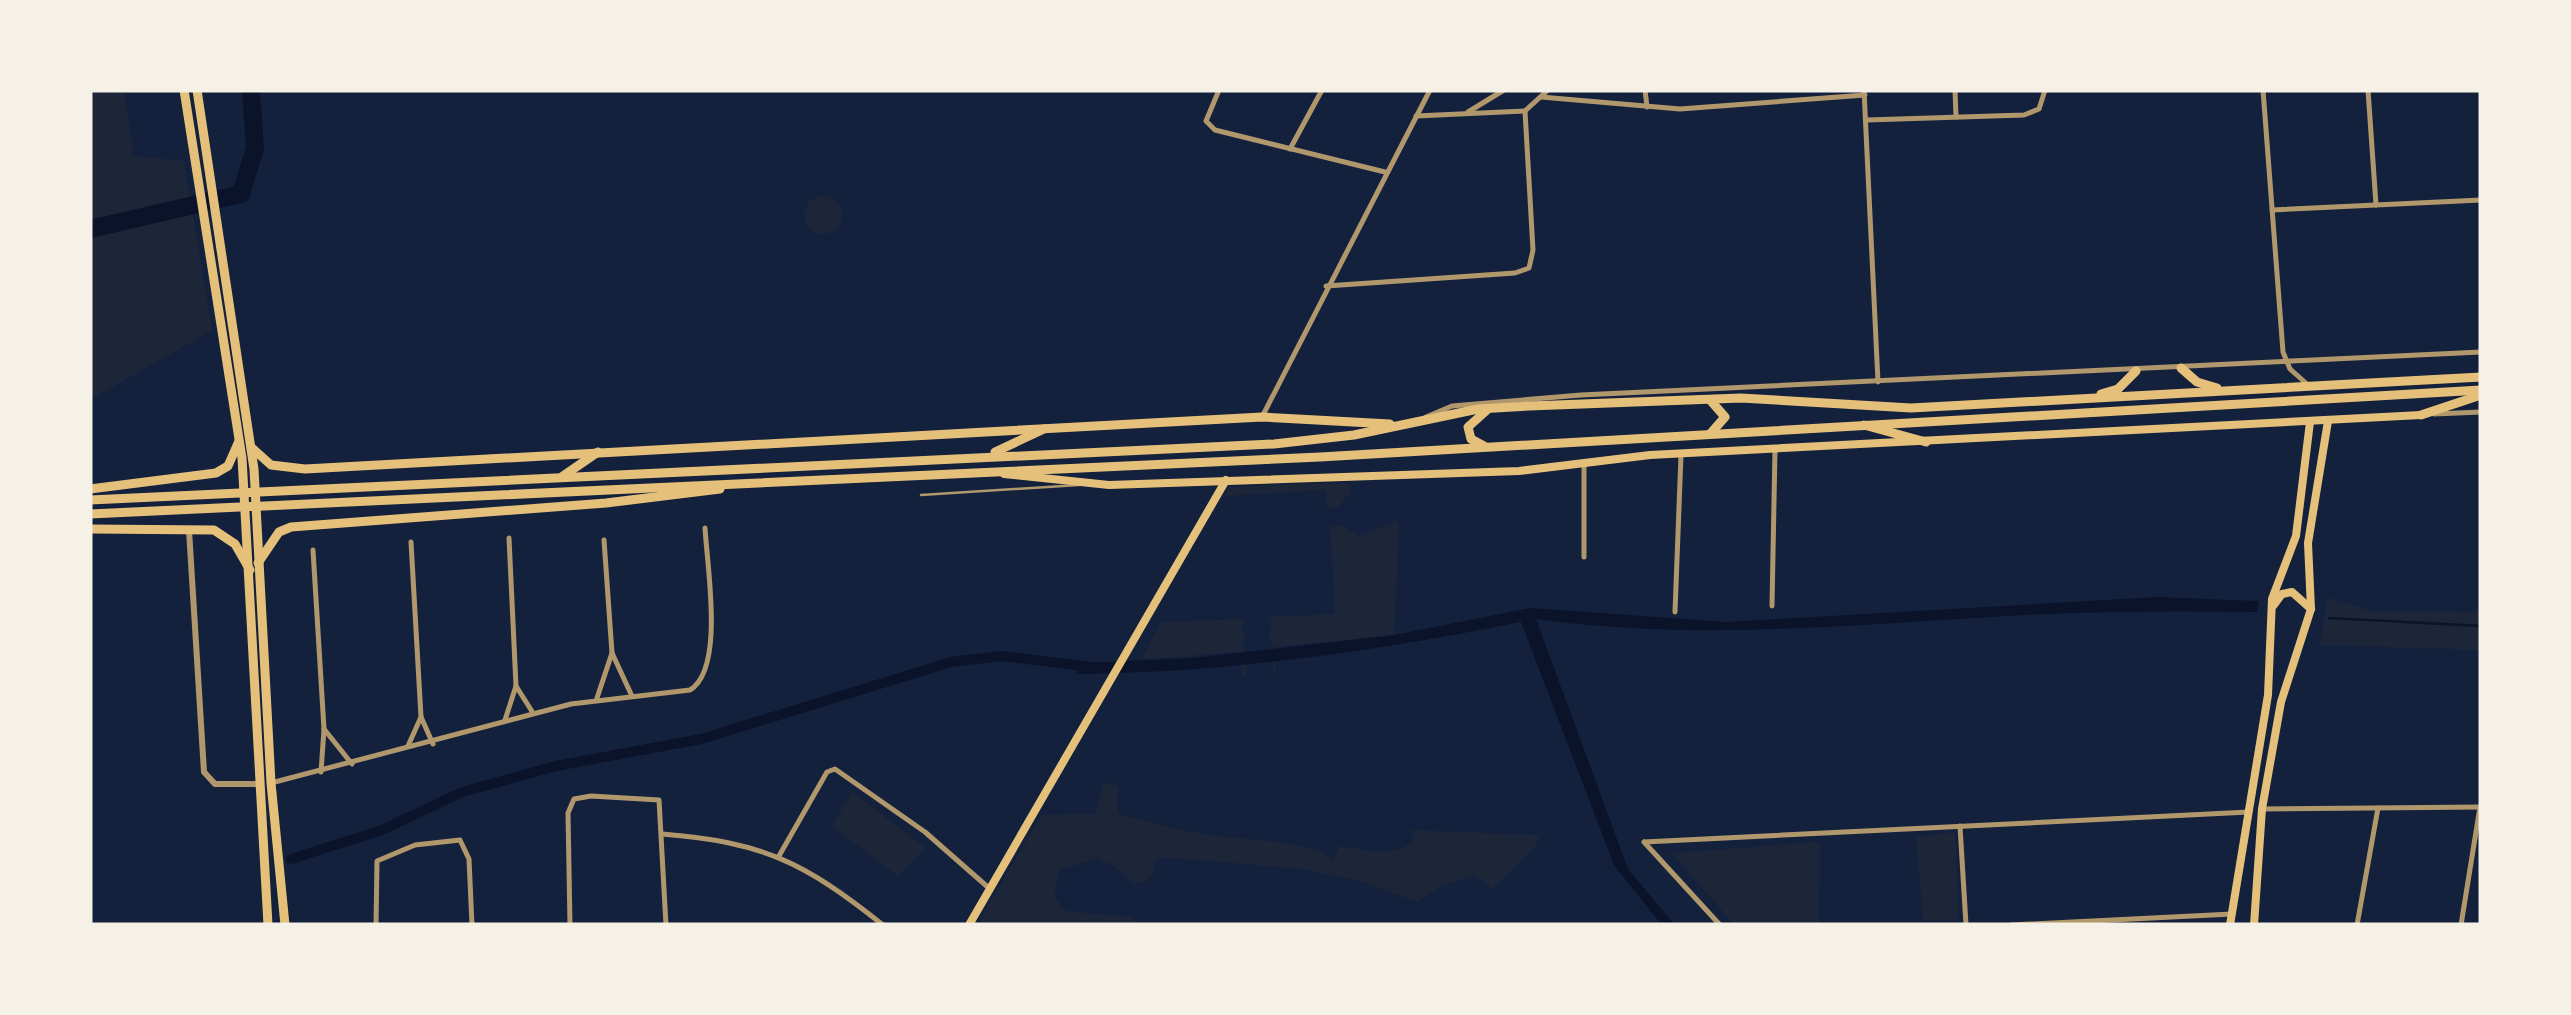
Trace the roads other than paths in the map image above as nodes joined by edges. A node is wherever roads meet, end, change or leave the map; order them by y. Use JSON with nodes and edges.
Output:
{"nodes":[{"id":1,"x":184,"y":90,"type":"edge"},
{"id":2,"x":197,"y":90,"type":"edge"},
{"id":3,"x":1220,"y":90,"type":"edge"},
{"id":4,"x":1322,"y":90,"type":"edge"},
{"id":5,"x":1430,"y":90,"type":"edge"},
{"id":6,"x":1504,"y":90,"type":"edge"},
{"id":7,"x":1548,"y":90,"type":"edge"},
{"id":8,"x":1645,"y":90,"type":"edge"},
{"id":9,"x":1791,"y":90,"type":"edge"},
{"id":10,"x":1955,"y":90,"type":"edge"},
{"id":11,"x":2045,"y":90,"type":"edge"},
{"id":12,"x":2263,"y":90,"type":"edge"},
{"id":13,"x":2368,"y":90,"type":"edge"},
{"id":14,"x":1864,"y":92,"type":"edge"},
{"id":15,"x":1541,"y":97,"type":"junction"},
{"id":16,"x":1798,"y":100,"type":"junction"},
{"id":17,"x":1647,"y":108,"type":"junction"},
{"id":18,"x":1525,"y":110,"type":"junction"},
{"id":19,"x":1466,"y":114,"type":"junction"},
{"id":20,"x":1416,"y":116,"type":"junction"},
{"id":21,"x":1956,"y":118,"type":"junction"},
{"id":22,"x":1867,"y":120,"type":"junction"},
{"id":23,"x":1290,"y":148,"type":"junction"},
{"id":24,"x":1385,"y":172,"type":"junction"},
{"id":25,"x":2481,"y":200,"type":"edge"},
{"id":26,"x":2376,"y":205,"type":"junction"},
{"id":27,"x":2272,"y":210,"type":"junction"},
{"id":28,"x":1326,"y":286,"type":"junction"},
{"id":29,"x":2481,"y":352,"type":"edge"},
{"id":30,"x":2286,"y":363,"type":"junction"},
{"id":31,"x":2181,"y":368,"type":"junction"},
{"id":32,"x":2136,"y":371,"type":"junction"},
{"id":33,"x":2481,"y":376,"type":"edge"},
{"id":34,"x":1878,"y":382,"type":"junction"},
{"id":35,"x":2309,"y":386,"type":"junction"},
{"id":36,"x":2225,"y":390,"type":"junction"},
{"id":37,"x":2481,"y":393,"type":"edge"},
{"id":38,"x":2084,"y":399,"type":"junction"},
{"id":39,"x":1709,"y":400,"type":"junction"},
{"id":40,"x":1489,"y":408,"type":"junction"},
{"id":41,"x":2481,"y":412,"type":"edge"},
{"id":42,"x":2421,"y":415,"type":"junction"},
{"id":43,"x":1262,"y":418,"type":"junction"},
{"id":44,"x":1419,"y":420,"type":"junction"},
{"id":45,"x":2328,"y":421,"type":"junction"},
{"id":46,"x":2310,"y":422,"type":"junction"},
{"id":47,"x":1857,"y":423,"type":"junction"},
{"id":48,"x":1392,"y":424,"type":"junction"},
{"id":49,"x":1044,"y":429,"type":"junction"},
{"id":50,"x":1708,"y":435,"type":"junction"},
{"id":51,"x":239,"y":442,"type":"junction"},
{"id":52,"x":1926,"y":442,"type":"junction"},
{"id":53,"x":252,"y":448,"type":"junction"},
{"id":54,"x":1490,"y":448,"type":"junction"},
{"id":55,"x":1774,"y":448,"type":"junction"},
{"id":56,"x":598,"y":452,"type":"junction"},
{"id":57,"x":1682,"y":453,"type":"junction"},
{"id":58,"x":988,"y":456,"type":"junction"},
{"id":59,"x":1584,"y":462,"type":"junction"},
{"id":60,"x":981,"y":471,"type":"junction"},
{"id":61,"x":564,"y":476,"type":"junction"},
{"id":62,"x":1226,"y":480,"type":"junction"},
{"id":63,"x":767,"y":484,"type":"junction"},
{"id":64,"x":1078,"y":485,"type":"junction"},
{"id":65,"x":90,"y":489,"type":"edge"},
{"id":66,"x":250,"y":495,"type":"junction"},
{"id":67,"x":921,"y":495,"type":"dead end"},
{"id":68,"x":90,"y":500,"type":"edge"},
{"id":69,"x":90,"y":514,"type":"edge"},
{"id":70,"x":90,"y":528,"type":"edge"},
{"id":71,"x":705,"y":528,"type":"dead end"},
{"id":72,"x":189,"y":529,"type":"junction"},
{"id":73,"x":508,"y":538,"type":"dead end"},
{"id":74,"x":604,"y":540,"type":"dead end"},
{"id":75,"x":411,"y":542,"type":"dead end"},
{"id":76,"x":313,"y":550,"type":"dead end"},
{"id":77,"x":1584,"y":557,"type":"dead end"},
{"id":78,"x":254,"y":566,"type":"junction"},
{"id":79,"x":1772,"y":606,"type":"dead end"},
{"id":80,"x":2271,"y":609,"type":"junction"},
{"id":81,"x":2311,"y":609,"type":"junction"},
{"id":82,"x":1674,"y":612,"type":"dead end"},
{"id":83,"x":612,"y":653,"type":"junction"},
{"id":84,"x":516,"y":686,"type":"junction"},
{"id":85,"x":631,"y":694,"type":"junction"},
{"id":86,"x":597,"y":698,"type":"junction"},
{"id":87,"x":532,"y":713,"type":"junction"},
{"id":88,"x":421,"y":717,"type":"junction"},
{"id":89,"x":505,"y":720,"type":"junction"},
{"id":90,"x":324,"y":729,"type":"junction"},
{"id":91,"x":433,"y":744,"type":"junction"},
{"id":92,"x":408,"y":748,"type":"junction"},
{"id":93,"x":352,"y":764,"type":"junction"},
{"id":94,"x":322,"y":772,"type":"junction"},
{"id":95,"x":272,"y":783,"type":"junction"},
{"id":96,"x":260,"y":784,"type":"junction"},
{"id":97,"x":2413,"y":798,"type":"dead end"},
{"id":98,"x":2459,"y":798,"type":"dead end"},
{"id":99,"x":2367,"y":799,"type":"dead end"},
{"id":100,"x":2323,"y":800,"type":"dead end"},
{"id":101,"x":2459,"y":807,"type":"junction"},
{"id":102,"x":2481,"y":807,"type":"edge"},
{"id":103,"x":2262,"y":808,"type":"junction"},
{"id":104,"x":2323,"y":808,"type":"junction"},
{"id":105,"x":2367,"y":808,"type":"junction"},
{"id":106,"x":2378,"y":808,"type":"junction"},
{"id":107,"x":2413,"y":808,"type":"junction"},
{"id":108,"x":2249,"y":812,"type":"junction"},
{"id":109,"x":1960,"y":826,"type":"junction"},
{"id":110,"x":662,"y":834,"type":"junction"},
{"id":111,"x":779,"y":856,"type":"junction"},
{"id":112,"x":991,"y":889,"type":"junction"},
{"id":113,"x":2232,"y":914,"type":"junction"},
{"id":114,"x":268,"y":925,"type":"edge"},
{"id":115,"x":285,"y":925,"type":"edge"},
{"id":116,"x":376,"y":925,"type":"edge"},
{"id":117,"x":472,"y":925,"type":"edge"},
{"id":118,"x":570,"y":925,"type":"edge"},
{"id":119,"x":666,"y":925,"type":"edge"},
{"id":120,"x":883,"y":925,"type":"edge"},
{"id":121,"x":969,"y":925,"type":"edge"},
{"id":122,"x":1720,"y":925,"type":"edge"},
{"id":123,"x":1966,"y":925,"type":"edge"},
{"id":124,"x":2010,"y":925,"type":"edge"},
{"id":125,"x":2230,"y":925,"type":"edge"},
{"id":126,"x":2254,"y":925,"type":"edge"},
{"id":127,"x":2357,"y":925,"type":"edge"},
{"id":128,"x":2461,"y":925,"type":"edge"}],
"edges":[{"from":1,"to":51,"type":"main road"},
{"from":2,"to":53,"type":"main road"},
{"from":3,"to":23,"type":"street"},
{"from":4,"to":23,"type":"street"},
{"from":5,"to":20,"type":"street"},
{"from":6,"to":19,"type":"street"},
{"from":7,"to":15,"type":"street"},
{"from":8,"to":17,"type":"street"},
{"from":9,"to":16,"type":"street"},
{"from":10,"to":21,"type":"street"},
{"from":11,"to":21,"type":"street"},
{"from":12,"to":27,"type":"street"},
{"from":13,"to":26,"type":"street"},
{"from":14,"to":16,"type":"street"},
{"from":14,"to":22,"type":"street"},
{"from":15,"to":17,"type":"street"},
{"from":15,"to":18,"type":"street"},
{"from":16,"to":17,"type":"street"},
{"from":18,"to":19,"type":"street"},
{"from":18,"to":28,"type":"street"},
{"from":19,"to":20,"type":"street"},
{"from":20,"to":24,"type":"street"},
{"from":21,"to":22,"type":"street"},
{"from":22,"to":34,"type":"street"},
{"from":23,"to":24,"type":"street"},
{"from":24,"to":28,"type":"street"},
{"from":25,"to":26,"type":"street"},
{"from":26,"to":27,"type":"street"},
{"from":27,"to":30,"type":"street"},
{"from":28,"to":43,"type":"street"},
{"from":29,"to":30,"type":"street"},
{"from":30,"to":31,"type":"street"},
{"from":30,"to":35,"type":"street"},
{"from":31,"to":32,"type":"street"},
{"from":31,"to":36,"type":"main road"},
{"from":32,"to":34,"type":"street"},
{"from":32,"to":38,"type":"main road"},
{"from":33,"to":35,"type":"main road"},
{"from":34,"to":44,"type":"street"},
{"from":35,"to":36,"type":"main road"},
{"from":36,"to":38,"type":"main road"},
{"from":37,"to":42,"type":"main road"},
{"from":37,"to":47,"type":"main road"},
{"from":38,"to":39,"type":"main road"},
{"from":39,"to":40,"type":"main road"},
{"from":39,"to":50,"type":"main road"},
{"from":40,"to":44,"type":"main road"},
{"from":40,"to":54,"type":"main road"},
{"from":41,"to":42,"type":"street"},
{"from":42,"to":45,"type":"main road"},
{"from":43,"to":48,"type":"main road"},
{"from":43,"to":49,"type":"main road"},
{"from":44,"to":48,"type":"main road"},
{"from":45,"to":46,"type":"main road"},
{"from":45,"to":81,"type":"main road"},
{"from":46,"to":52,"type":"main road"},
{"from":46,"to":80,"type":"main road"},
{"from":47,"to":50,"type":"main road"},
{"from":47,"to":52,"type":"main road"},
{"from":48,"to":58,"type":"main road"},
{"from":49,"to":56,"type":"main road"},
{"from":49,"to":58,"type":"main road"},
{"from":50,"to":54,"type":"main road"},
{"from":51,"to":65,"type":"main road"},
{"from":51,"to":66,"type":"main road"},
{"from":52,"to":55,"type":"main road"},
{"from":53,"to":56,"type":"main road"},
{"from":53,"to":66,"type":"main road"},
{"from":54,"to":60,"type":"main road"},
{"from":55,"to":57,"type":"main road"},
{"from":55,"to":79,"type":"street"},
{"from":56,"to":61,"type":"main road"},
{"from":57,"to":59,"type":"main road"},
{"from":57,"to":82,"type":"street"},
{"from":58,"to":61,"type":"main road"},
{"from":59,"to":62,"type":"main road"},
{"from":59,"to":77,"type":"street"},
{"from":60,"to":63,"type":"main road"},
{"from":60,"to":64,"type":"main road"},
{"from":61,"to":68,"type":"main road"},
{"from":62,"to":64,"type":"main road"},
{"from":62,"to":112,"type":"main road"},
{"from":63,"to":69,"type":"main road"},
{"from":63,"to":78,"type":"main road"},
{"from":64,"to":67,"type":"lane"},
{"from":66,"to":78,"type":"main road"},
{"from":70,"to":72,"type":"main road"},
{"from":71,"to":85,"type":"street"},
{"from":72,"to":78,"type":"main road"},
{"from":72,"to":96,"type":"street"},
{"from":73,"to":84,"type":"street"},
{"from":74,"to":83,"type":"street"},
{"from":75,"to":88,"type":"street"},
{"from":76,"to":90,"type":"street"},
{"from":78,"to":95,"type":"main road"},
{"from":78,"to":96,"type":"main road"},
{"from":80,"to":81,"type":"main road"},
{"from":80,"to":108,"type":"main road"},
{"from":81,"to":103,"type":"main road"},
{"from":83,"to":85,"type":"street"},
{"from":83,"to":86,"type":"street"},
{"from":84,"to":87,"type":"street"},
{"from":84,"to":89,"type":"street"},
{"from":85,"to":86,"type":"street"},
{"from":86,"to":87,"type":"street"},
{"from":87,"to":89,"type":"street"},
{"from":88,"to":91,"type":"street"},
{"from":88,"to":92,"type":"street"},
{"from":89,"to":91,"type":"street"},
{"from":90,"to":93,"type":"street"},
{"from":90,"to":94,"type":"street"},
{"from":91,"to":92,"type":"street"},
{"from":92,"to":93,"type":"street"},
{"from":93,"to":94,"type":"street"},
{"from":94,"to":95,"type":"street"},
{"from":95,"to":115,"type":"main road"},
{"from":96,"to":114,"type":"main road"},
{"from":97,"to":107,"type":"street"},
{"from":98,"to":101,"type":"street"},
{"from":99,"to":105,"type":"street"},
{"from":100,"to":104,"type":"street"},
{"from":101,"to":102,"type":"street"},
{"from":101,"to":107,"type":"street"},
{"from":102,"to":128,"type":"street"},
{"from":103,"to":104,"type":"street"},
{"from":103,"to":126,"type":"main road"},
{"from":104,"to":105,"type":"street"},
{"from":105,"to":106,"type":"street"},
{"from":106,"to":107,"type":"street"},
{"from":106,"to":127,"type":"street"},
{"from":108,"to":109,"type":"street"},
{"from":108,"to":113,"type":"main road"},
{"from":109,"to":122,"type":"street"},
{"from":109,"to":123,"type":"street"},
{"from":110,"to":111,"type":"street"},
{"from":110,"to":118,"type":"street"},
{"from":110,"to":119,"type":"street"},
{"from":111,"to":112,"type":"street"},
{"from":111,"to":120,"type":"street"},
{"from":112,"to":121,"type":"main road"},
{"from":113,"to":124,"type":"street"},
{"from":113,"to":125,"type":"main road"},
{"from":116,"to":117,"type":"street"}]}
